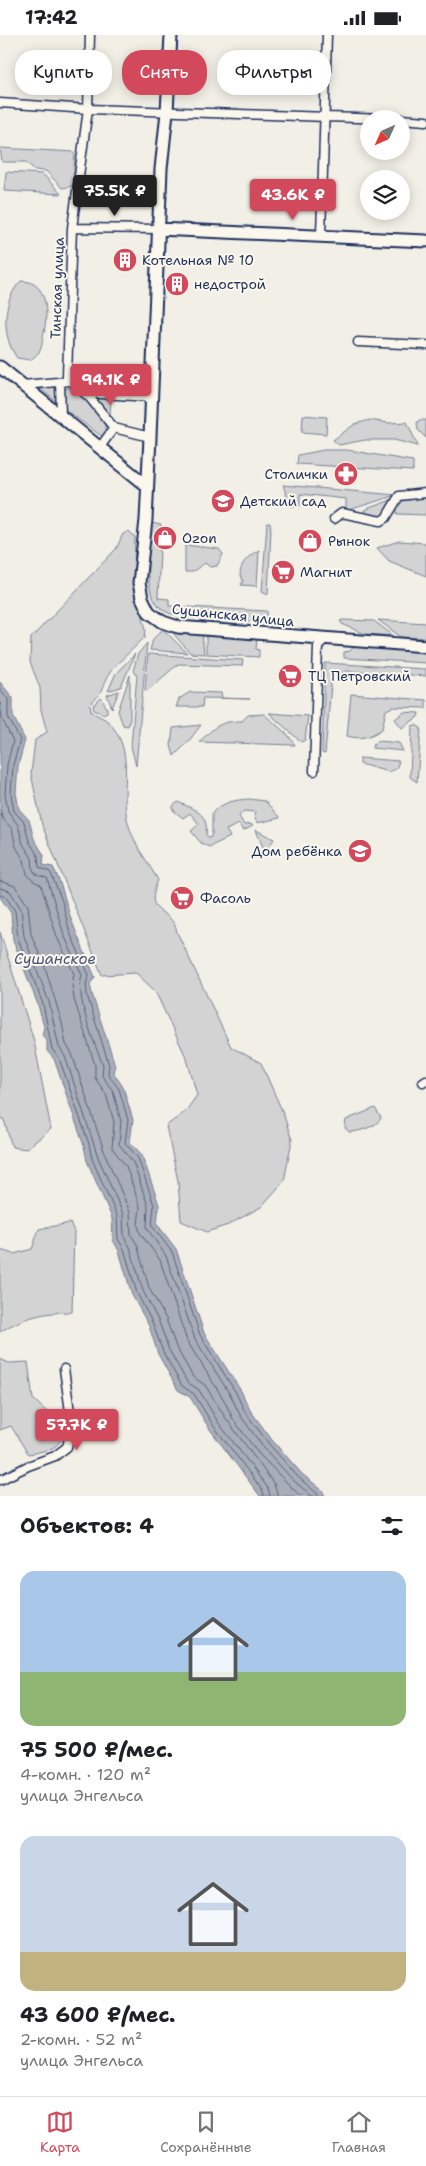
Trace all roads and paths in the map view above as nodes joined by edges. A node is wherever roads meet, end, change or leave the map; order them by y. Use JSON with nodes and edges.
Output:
{"nodes":[{"id":1,"x":90,"y":35,"type":"edge"},
{"id":2,"x":171,"y":35,"type":"edge"},
{"id":3,"x":327,"y":35,"type":"edge"},
{"id":4,"x":0,"y":103,"type":"edge"},
{"id":5,"x":88,"y":109,"type":"junction"},
{"id":6,"x":167,"y":112,"type":"junction"},
{"id":7,"x":325,"y":116,"type":"junction"},
{"id":8,"x":360,"y":118,"type":"edge"},
{"id":9,"x":410,"y":120,"type":"edge"},
{"id":10,"x":426,"y":121,"type":"edge"},
{"id":11,"x":72,"y":227,"type":"junction"},
{"id":12,"x":158,"y":229,"type":"junction"},
{"id":13,"x":321,"y":235,"type":"junction"},
{"id":14,"x":426,"y":241,"type":"edge"},
{"id":15,"x":358,"y":342,"type":"dead end"},
{"id":16,"x":426,"y":345,"type":"edge"},
{"id":17,"x":0,"y":367,"type":"edge"},
{"id":18,"x":70,"y":381,"type":"junction"},
{"id":19,"x":60,"y":382,"type":"junction"},
{"id":20,"x":22,"y":385,"type":"junction"},
{"id":21,"x":85,"y":393,"type":"junction"},
{"id":22,"x":151,"y":397,"type":"junction"},
{"id":23,"x":61,"y":417,"type":"junction"},
{"id":24,"x":114,"y":428,"type":"junction"},
{"id":25,"x":150,"y":437,"type":"junction"},
{"id":26,"x":100,"y":447,"type":"junction"},
{"id":27,"x":146,"y":485,"type":"junction"},
{"id":28,"x":426,"y":493,"type":"edge"},
{"id":29,"x":334,"y":519,"type":"dead end"},
{"id":30,"x":326,"y":638,"type":"junction"},
{"id":31,"x":426,"y":646,"type":"edge"},
{"id":32,"x":314,"y":771,"type":"dead end"},
{"id":33,"x":64,"y":1369,"type":"dead end"},
{"id":34,"x":0,"y":1480,"type":"edge"}],
"edges":[{"from":1,"to":5,"type":"street","name":"Тинская улица"},
{"from":2,"to":6,"type":"main road","name":"Сушанская улица"},
{"from":3,"to":7,"type":"street"},
{"from":4,"to":5,"type":"street"},
{"from":5,"to":6,"type":"street"},
{"from":5,"to":11,"type":"street","name":"Тинская улица"},
{"from":6,"to":7,"type":"street"},
{"from":6,"to":12,"type":"main road","name":"Сушанская улица"},
{"from":7,"to":8,"type":"street"},
{"from":7,"to":13,"type":"street"},
{"from":9,"to":10,"type":"street"},
{"from":11,"to":12,"type":"street"},
{"from":11,"to":18,"type":"street","name":"Тинская улица"},
{"from":12,"to":13,"type":"main road"},
{"from":12,"to":22,"type":"main road","name":"Сушанская улица"},
{"from":13,"to":14,"type":"main road"},
{"from":15,"to":16,"type":"street"},
{"from":17,"to":20,"type":"main road"},
{"from":18,"to":19,"type":"street"},
{"from":18,"to":21,"type":"street"},
{"from":19,"to":20,"type":"street"},
{"from":19,"to":23,"type":"street"},
{"from":20,"to":23,"type":"main road"},
{"from":21,"to":22,"type":"street"},
{"from":21,"to":24,"type":"street"},
{"from":22,"to":25,"type":"main road","name":"Сушанская улица"},
{"from":23,"to":26,"type":"main road"},
{"from":24,"to":25,"type":"street"},
{"from":24,"to":26,"type":"street"},
{"from":25,"to":27,"type":"main road","name":"Сушанская улица"},
{"from":26,"to":27,"type":"main road"},
{"from":27,"to":30,"type":"main road","name":"Сушанская улица"},
{"from":28,"to":29,"type":"street"},
{"from":30,"to":31,"type":"main road","name":"Сушанская улица"},
{"from":30,"to":32,"type":"street"},
{"from":33,"to":34,"type":"street"}]}
